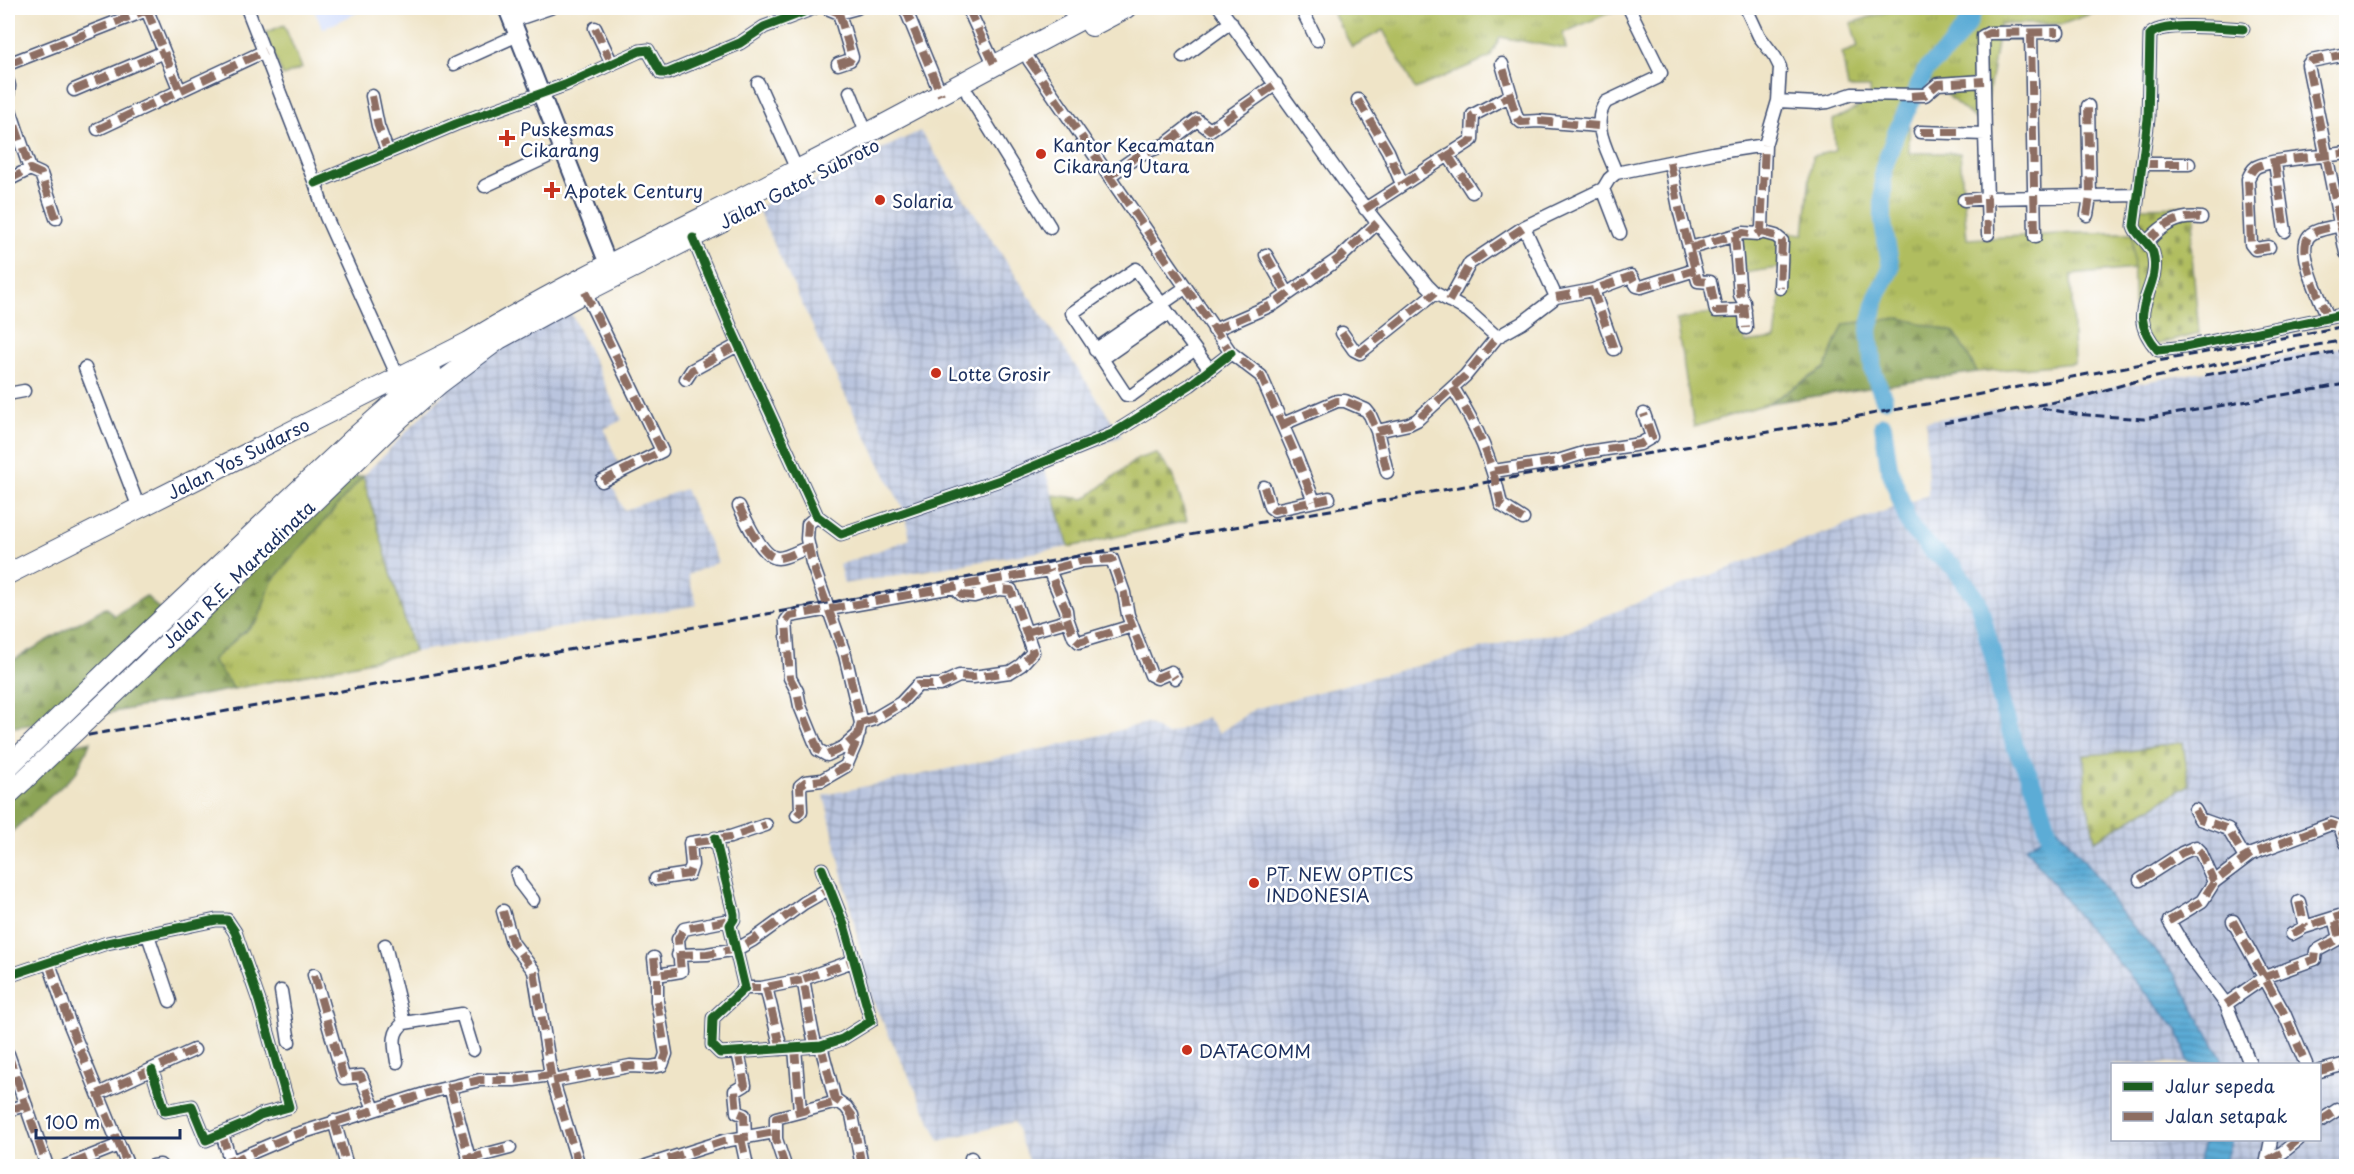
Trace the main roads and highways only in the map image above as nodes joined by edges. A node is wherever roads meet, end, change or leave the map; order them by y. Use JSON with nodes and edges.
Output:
{"nodes":[{"id":1,"x":1103,"y":8,"type":"edge"},
{"id":2,"x":1126,"y":8,"type":"edge"},
{"id":3,"x":1072,"y":14,"type":"edge"},
{"id":4,"x":512,"y":21,"type":"edge"},
{"id":5,"x":608,"y":264,"type":"junction"},
{"id":6,"x":471,"y":350,"type":"junction"},
{"id":7,"x":339,"y":407,"type":"junction"},
{"id":8,"x":354,"y":438,"type":"junction"},
{"id":9,"x":8,"y":574,"type":"edge"},
{"id":10,"x":8,"y":767,"type":"edge"},
{"id":11,"x":8,"y":795,"type":"edge"}],
"edges":[{"from":1,"to":3,"type":"highway","name":"Jalan Gatot Subroto"},
{"from":2,"to":6,"type":"highway","name":"Jalan Gatot Subroto"},
{"from":3,"to":5,"type":"highway","name":"Jalan Gatot Subroto"},
{"from":4,"to":5,"type":"main road"},
{"from":5,"to":6,"type":"highway","name":"Jalan Gatot Subroto"},
{"from":6,"to":7,"type":"highway","name":"Jalan Yos Sudarso"},
{"from":6,"to":8,"type":"highway","name":"Jalan R.E. Martadinata"},
{"from":6,"to":11,"type":"highway","name":"Jalan R.E. Martadinata","bridge":true},
{"from":7,"to":8,"type":"highway"},
{"from":7,"to":9,"type":"highway","name":"Jalan Yos Sudarso"},
{"from":8,"to":10,"type":"highway","name":"Jalan R.E. Martadinata","bridge":true}]}
